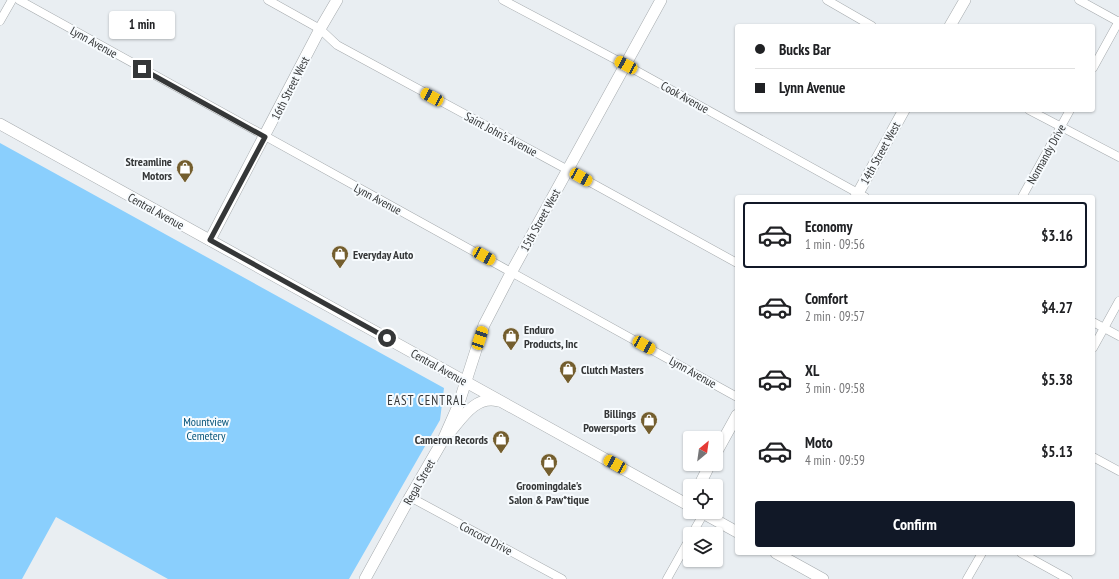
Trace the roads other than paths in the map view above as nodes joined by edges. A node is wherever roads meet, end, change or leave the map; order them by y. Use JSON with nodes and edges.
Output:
{"nodes":[{"id":1,"x":12,"y":0,"type":"edge"},
{"id":2,"x":19,"y":0,"type":"edge"},
{"id":3,"x":268,"y":0,"type":"edge"},
{"id":4,"x":337,"y":0,"type":"edge"},
{"id":5,"x":503,"y":0,"type":"edge"},
{"id":6,"x":661,"y":0,"type":"edge"},
{"id":7,"x":827,"y":0,"type":"edge"},
{"id":8,"x":965,"y":0,"type":"edge"},
{"id":9,"x":1080,"y":0,"type":"edge"},
{"id":10,"x":0,"y":22,"type":"edge"},
{"id":11,"x":1119,"y":22,"type":"edge"},
{"id":12,"x":869,"y":24,"type":"edge"},
{"id":13,"x":951,"y":24,"type":"edge"},
{"id":14,"x":320,"y":29,"type":"junction"},
{"id":15,"x":1095,"y":64,"type":"edge"},
{"id":16,"x":626,"y":65,"type":"junction"},
{"id":17,"x":903,"y":112,"type":"edge"},
{"id":18,"x":1033,"y":112,"type":"edge"},
{"id":19,"x":1069,"y":112,"type":"edge"},
{"id":20,"x":0,"y":124,"type":"edge"},
{"id":21,"x":1061,"y":126,"type":"junction"},
{"id":22,"x":265,"y":137,"type":"junction"},
{"id":23,"x":1119,"y":157,"type":"edge"},
{"id":24,"x":568,"y":170,"type":"junction"},
{"id":25,"x":858,"y":195,"type":"edge"},
{"id":26,"x":861,"y":195,"type":"edge"},
{"id":27,"x":1023,"y":195,"type":"edge"},
{"id":28,"x":210,"y":240,"type":"junction"},
{"id":29,"x":735,"y":262,"type":"edge"},
{"id":30,"x":512,"y":271,"type":"junction"},
{"id":31,"x":1119,"y":301,"type":"edge"},
{"id":32,"x":1095,"y":323,"type":"edge"},
{"id":33,"x":1104,"y":328,"type":"junction"},
{"id":34,"x":1119,"y":336,"type":"edge"},
{"id":35,"x":1095,"y":344,"type":"edge"},
{"id":36,"x":465,"y":382,"type":"junction"},
{"id":37,"x":735,"y":396,"type":"edge"},
{"id":38,"x":507,"y":404,"type":"junction"},
{"id":39,"x":735,"y":419,"type":"edge"},
{"id":40,"x":443,"y":440,"type":"junction"},
{"id":41,"x":723,"y":440,"type":"edge"},
{"id":42,"x":1095,"y":458,"type":"edge"},
{"id":43,"x":1119,"y":471,"type":"edge"},
{"id":44,"x":410,"y":496,"type":"junction"},
{"id":45,"x":683,"y":500,"type":"edge"},
{"id":46,"x":713,"y":519,"type":"edge"},
{"id":47,"x":735,"y":531,"type":"edge"},
{"id":48,"x":683,"y":550,"type":"edge"},
{"id":49,"x":780,"y":555,"type":"edge"},
{"id":50,"x":981,"y":555,"type":"edge"},
{"id":51,"x":1025,"y":555,"type":"edge"},
{"id":52,"x":365,"y":579,"type":"edge"},
{"id":53,"x":562,"y":579,"type":"edge"},
{"id":54,"x":667,"y":579,"type":"edge"},
{"id":55,"x":823,"y":579,"type":"edge"},
{"id":56,"x":967,"y":579,"type":"edge"},
{"id":57,"x":1068,"y":579,"type":"edge"}],
"edges":[{"from":1,"to":10,"type":"street"},
{"from":2,"to":22,"type":"street","name":"Lynn Avenue"},
{"from":3,"to":14,"type":"street","name":"Saint John's Avenue"},
{"from":4,"to":14,"type":"street","name":"16th Street West"},
{"from":5,"to":16,"type":"street","name":"Cook Avenue"},
{"from":6,"to":16,"type":"street","name":"15th Street West"},
{"from":7,"to":12,"type":"street"},
{"from":8,"to":13,"type":"street"},
{"from":9,"to":11,"type":"street"},
{"from":11,"to":15,"type":"street"},
{"from":14,"to":22,"type":"street","name":"16th Street West"},
{"from":14,"to":24,"type":"street","name":"Saint John's Avenue"},
{"from":16,"to":24,"type":"street","name":"15th Street West"},
{"from":16,"to":25,"type":"street","name":"Cook Avenue"},
{"from":17,"to":26,"type":"street","name":"14th Street West"},
{"from":18,"to":21,"type":"street"},
{"from":19,"to":21,"type":"street","name":"Normandy Drive"},
{"from":20,"to":28,"type":"street","name":"Central Avenue"},
{"from":21,"to":23,"type":"street"},
{"from":21,"to":27,"type":"street","name":"Normandy Drive"},
{"from":22,"to":28,"type":"street","name":"16th Street West"},
{"from":22,"to":30,"type":"street","name":"Lynn Avenue"},
{"from":24,"to":29,"type":"street","name":"Saint John's Avenue"},
{"from":24,"to":30,"type":"street","name":"15th Street West"},
{"from":28,"to":36,"type":"street","name":"Central Avenue"},
{"from":30,"to":36,"type":"street","name":"15th Street West"},
{"from":30,"to":37,"type":"street","name":"Lynn Avenue"},
{"from":31,"to":33,"type":"street"},
{"from":32,"to":33,"type":"street"},
{"from":33,"to":34,"type":"street"},
{"from":33,"to":35,"type":"street"},
{"from":36,"to":38,"type":"street","name":"Central Avenue"},
{"from":36,"to":40,"type":"street","name":"Regal Street"},
{"from":38,"to":40,"type":"street"},
{"from":38,"to":45,"type":"street","name":"Central Avenue"},
{"from":39,"to":41,"type":"street"},
{"from":40,"to":44,"type":"street","name":"Regal Street"},
{"from":42,"to":43,"type":"street"},
{"from":44,"to":52,"type":"street","name":"Regal Street"},
{"from":44,"to":53,"type":"street","name":"Concord Drive"},
{"from":46,"to":47,"type":"street"},
{"from":48,"to":54,"type":"street"},
{"from":49,"to":55,"type":"street"},
{"from":50,"to":56,"type":"street"},
{"from":51,"to":57,"type":"street"}]}
